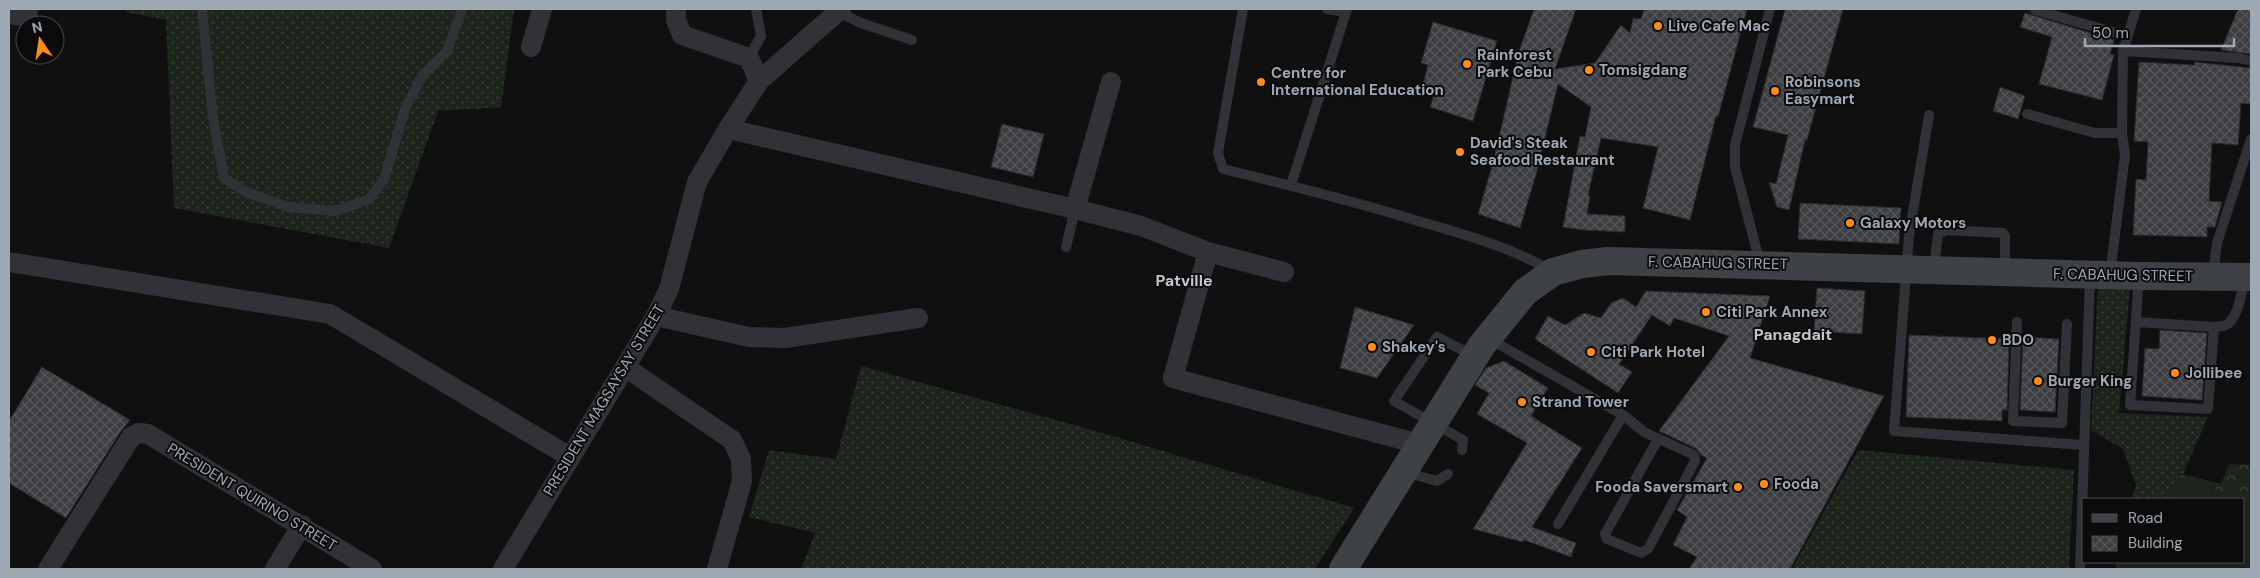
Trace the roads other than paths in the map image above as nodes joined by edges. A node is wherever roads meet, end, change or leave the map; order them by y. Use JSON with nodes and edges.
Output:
{"nodes":[{"id":1,"x":28,"y":9,"type":"edge"},
{"id":2,"x":202,"y":9,"type":"edge"},
{"id":3,"x":462,"y":9,"type":"edge"},
{"id":4,"x":542,"y":9,"type":"edge"},
{"id":5,"x":676,"y":9,"type":"edge"},
{"id":6,"x":756,"y":9,"type":"edge"},
{"id":7,"x":1243,"y":9,"type":"edge"},
{"id":8,"x":1327,"y":9,"type":"edge"},
{"id":9,"x":1770,"y":9,"type":"edge"},
{"id":10,"x":2136,"y":9,"type":"edge"},
{"id":11,"x":839,"y":10,"type":"edge"},
{"id":12,"x":2035,"y":10,"type":"dead end"},
{"id":13,"x":1347,"y":11,"type":"edge"},
{"id":14,"x":9,"y":14,"type":"edge"},
{"id":15,"x":2127,"y":36,"type":"junction"},
{"id":16,"x":912,"y":40,"type":"dead end"},
{"id":17,"x":531,"y":47,"type":"dead end"},
{"id":18,"x":2123,"y":51,"type":"junction"},
{"id":19,"x":749,"y":58,"type":"junction"},
{"id":20,"x":2251,"y":61,"type":"edge"},
{"id":21,"x":759,"y":81,"type":"junction"},
{"id":22,"x":1111,"y":82,"type":"dead end"},
{"id":23,"x":2028,"y":114,"type":"dead end"},
{"id":24,"x":1930,"y":115,"type":"dead end"},
{"id":25,"x":728,"y":129,"type":"junction"},
{"id":26,"x":2122,"y":133,"type":"junction"},
{"id":27,"x":2251,"y":139,"type":"edge"},
{"id":28,"x":1290,"y":185,"type":"junction"},
{"id":29,"x":1075,"y":209,"type":"junction"},
{"id":30,"x":1066,"y":246,"type":"dead end"},
{"id":31,"x":1208,"y":252,"type":"junction"},
{"id":32,"x":9,"y":262,"type":"edge"},
{"id":33,"x":1760,"y":264,"type":"junction"},
{"id":34,"x":1906,"y":268,"type":"junction"},
{"id":35,"x":1934,"y":268,"type":"junction"},
{"id":36,"x":2005,"y":271,"type":"junction"},
{"id":37,"x":1284,"y":272,"type":"dead end"},
{"id":38,"x":1553,"y":272,"type":"junction"},
{"id":39,"x":2100,"y":275,"type":"junction"},
{"id":40,"x":2139,"y":276,"type":"junction"},
{"id":41,"x":2213,"y":277,"type":"junction"},
{"id":42,"x":2247,"y":277,"type":"edge"},
{"id":43,"x":656,"y":316,"type":"junction"},
{"id":44,"x":918,"y":318,"type":"dead end"},
{"id":45,"x":2017,"y":322,"type":"dead end"},
{"id":46,"x":2136,"y":322,"type":"junction"},
{"id":47,"x":2067,"y":324,"type":"dead end"},
{"id":48,"x":2214,"y":326,"type":"junction"},
{"id":49,"x":1481,"y":347,"type":"junction"},
{"id":50,"x":624,"y":368,"type":"junction"},
{"id":51,"x":1623,"y":415,"type":"junction"},
{"id":52,"x":1426,"y":434,"type":"junction"},
{"id":53,"x":1658,"y":439,"type":"junction"},
{"id":54,"x":2083,"y":445,"type":"junction"},
{"id":55,"x":1462,"y":450,"type":"dead end"},
{"id":56,"x":570,"y":457,"type":"junction"},
{"id":57,"x":1402,"y":472,"type":"junction"},
{"id":58,"x":1448,"y":474,"type":"dead end"},
{"id":59,"x":1558,"y":524,"type":"dead end"},
{"id":60,"x":302,"y":525,"type":"junction"},
{"id":61,"x":48,"y":569,"type":"edge"},
{"id":62,"x":275,"y":569,"type":"edge"},
{"id":63,"x":372,"y":569,"type":"edge"},
{"id":64,"x":502,"y":569,"type":"edge"},
{"id":65,"x":717,"y":569,"type":"edge"},
{"id":66,"x":1343,"y":569,"type":"edge"},
{"id":67,"x":2080,"y":569,"type":"edge"}],
"edges":[{"from":1,"to":14,"type":"street"},
{"from":2,"to":3,"type":"lane"},
{"from":4,"to":17,"type":"street"},
{"from":5,"to":19,"type":"street"},
{"from":6,"to":19,"type":"lane"},
{"from":7,"to":28,"type":"lane"},
{"from":8,"to":13,"type":"lane"},
{"from":9,"to":33,"type":"lane"},
{"from":10,"to":15,"type":"lane"},
{"from":11,"to":16,"type":"lane"},
{"from":11,"to":21,"type":"street","name":"PRESIDENT MAGSAYSAY STREET"},
{"from":12,"to":15,"type":"lane"},
{"from":13,"to":28,"type":"lane"},
{"from":15,"to":18,"type":"lane"},
{"from":18,"to":20,"type":"lane"},
{"from":18,"to":26,"type":"lane"},
{"from":19,"to":21,"type":"street"},
{"from":21,"to":25,"type":"street","name":"PRESIDENT MAGSAYSAY STREET"},
{"from":22,"to":29,"type":"street"},
{"from":23,"to":26,"type":"lane"},
{"from":24,"to":34,"type":"lane"},
{"from":25,"to":29,"type":"street"},
{"from":25,"to":43,"type":"street","name":"PRESIDENT MAGSAYSAY STREET"},
{"from":26,"to":39,"type":"lane"},
{"from":27,"to":41,"type":"lane"},
{"from":28,"to":38,"type":"lane"},
{"from":29,"to":30,"type":"lane"},
{"from":29,"to":31,"type":"street"},
{"from":31,"to":37,"type":"street"},
{"from":31,"to":52,"type":"street"},
{"from":32,"to":56,"type":"street"},
{"from":33,"to":34,"type":"main road","name":"F. CABAHUG STREET"},
{"from":33,"to":38,"type":"main road","name":"F. CABAHUG STREET"},
{"from":34,"to":35,"type":"main road","name":"F. CABAHUG STREET"},
{"from":34,"to":54,"type":"lane"},
{"from":35,"to":36,"type":"main road","name":"F. CABAHUG STREET"},
{"from":35,"to":36,"type":"lane"},
{"from":36,"to":39,"type":"main road","name":"F. CABAHUG STREET"},
{"from":38,"to":49,"type":"main road","name":"F. CABAHUG STREET"},
{"from":39,"to":40,"type":"main road","name":"F. CABAHUG STREET"},
{"from":39,"to":54,"type":"lane"},
{"from":40,"to":41,"type":"main road","name":"F. CABAHUG STREET"},
{"from":40,"to":46,"type":"lane"},
{"from":41,"to":42,"type":"main road","name":"F. CABAHUG STREET"},
{"from":42,"to":48,"type":"lane"},
{"from":43,"to":44,"type":"street"},
{"from":43,"to":50,"type":"street","name":"PRESIDENT MAGSAYSAY STREET"},
{"from":45,"to":47,"type":"lane"},
{"from":46,"to":48,"type":"lane"},
{"from":46,"to":48,"type":"lane"},
{"from":49,"to":51,"type":"lane"},
{"from":49,"to":52,"type":"main road","name":"F. CABAHUG STREET"},
{"from":49,"to":52,"type":"lane"},
{"from":50,"to":56,"type":"street","name":"PRESIDENT MAGSAYSAY STREET"},
{"from":50,"to":65,"type":"street"},
{"from":51,"to":53,"type":"lane"},
{"from":51,"to":59,"type":"lane"},
{"from":52,"to":55,"type":"lane"},
{"from":52,"to":57,"type":"main road","name":"F. CABAHUG STREET"},
{"from":53,"to":53,"type":"lane"},
{"from":54,"to":67,"type":"lane"},
{"from":56,"to":64,"type":"street","name":"PRESIDENT MAGSAYSAY STREET"},
{"from":57,"to":58,"type":"lane"},
{"from":57,"to":66,"type":"main road","name":"F. CABAHUG STREET"},
{"from":60,"to":61,"type":"street","name":"PRESIDENT QUIRINO STREET"},
{"from":60,"to":62,"type":"street"},
{"from":60,"to":63,"type":"street","name":"PRESIDENT QUIRINO STREET"}]}
